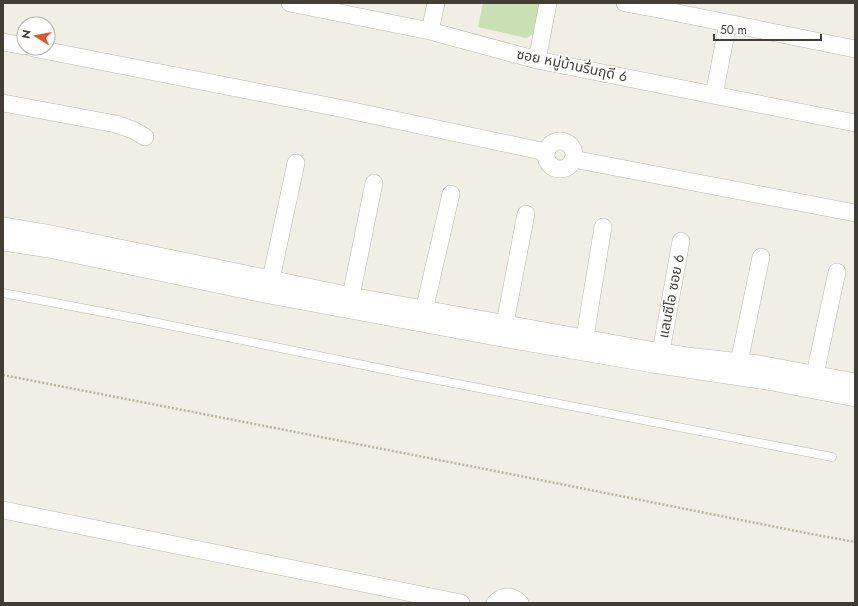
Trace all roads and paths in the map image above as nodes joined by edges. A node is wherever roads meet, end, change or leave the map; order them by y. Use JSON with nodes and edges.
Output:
{"nodes":[{"id":1,"x":290,"y":3,"type":"edge"},
{"id":2,"x":436,"y":3,"type":"edge"},
{"id":3,"x":548,"y":3,"type":"edge"},
{"id":4,"x":625,"y":3,"type":"edge"},
{"id":5,"x":351,"y":9,"type":"edge"},
{"id":6,"x":728,"y":23,"type":"junction"},
{"id":7,"x":430,"y":31,"type":"junction"},
{"id":8,"x":3,"y":42,"type":"edge"},
{"id":9,"x":16,"y":44,"type":"edge"},
{"id":10,"x":855,"y":49,"type":"edge"},
{"id":11,"x":56,"y":53,"type":"edge"},
{"id":12,"x":537,"y":60,"type":"junction"},
{"id":13,"x":714,"y":95,"type":"junction"},
{"id":14,"x":3,"y":103,"type":"edge"},
{"id":15,"x":855,"y":123,"type":"edge"},
{"id":16,"x":145,"y":137,"type":"dead end"},
{"id":17,"x":296,"y":163,"type":"dead end"},
{"id":18,"x":374,"y":183,"type":"dead end"},
{"id":19,"x":451,"y":194,"type":"dead end"},
{"id":20,"x":855,"y":213,"type":"edge"},
{"id":21,"x":526,"y":214,"type":"dead end"},
{"id":22,"x":3,"y":226,"type":"edge"},
{"id":23,"x":603,"y":227,"type":"dead end"},
{"id":24,"x":682,"y":241,"type":"dead end"},
{"id":25,"x":3,"y":242,"type":"edge"},
{"id":26,"x":761,"y":257,"type":"dead end"},
{"id":27,"x":169,"y":258,"type":"junction"},
{"id":28,"x":837,"y":272,"type":"dead end"},
{"id":29,"x":166,"y":274,"type":"junction"},
{"id":30,"x":271,"y":279,"type":"junction"},
{"id":31,"x":3,"y":293,"type":"edge"},
{"id":32,"x":351,"y":296,"type":"junction"},
{"id":33,"x":423,"y":316,"type":"junction"},
{"id":34,"x":505,"y":323,"type":"junction"},
{"id":35,"x":583,"y":345,"type":"junction"},
{"id":36,"x":661,"y":352,"type":"junction"},
{"id":37,"x":738,"y":369,"type":"junction"},
{"id":38,"x":815,"y":374,"type":"junction"},
{"id":39,"x":3,"y":375,"type":"edge"},
{"id":40,"x":855,"y":382,"type":"edge"},
{"id":41,"x":855,"y":398,"type":"edge"},
{"id":42,"x":832,"y":457,"type":"dead end"},
{"id":43,"x":3,"y":510,"type":"edge"},
{"id":44,"x":855,"y":542,"type":"edge"},
{"id":45,"x":461,"y":603,"type":"edge"},
{"id":46,"x":495,"y":603,"type":"edge"},
{"id":47,"x":520,"y":603,"type":"edge"}],
"edges":[{"from":1,"to":5,"type":"street","name":"ซอย หมู่บ้านรื่นฤดี 6"},
{"from":2,"to":7,"type":"street"},
{"from":3,"to":12,"type":"street"},
{"from":4,"to":6,"type":"street"},
{"from":5,"to":7,"type":"street","name":"ซอย หมู่บ้านรื่นฤดี 6"},
{"from":6,"to":10,"type":"street"},
{"from":6,"to":13,"type":"street"},
{"from":7,"to":12,"type":"street","name":"ซอย หมู่บ้านรื่นฤดี 6"},
{"from":8,"to":9,"type":"street"},
{"from":11,"to":20,"type":"street"},
{"from":12,"to":13,"type":"street","name":"ซอย หมู่บ้านรื่นฤดี 6"},
{"from":13,"to":15,"type":"street","name":"ซอย หมู่บ้านรื่นฤดี 6"},
{"from":14,"to":16,"type":"street"},
{"from":17,"to":30,"type":"street"},
{"from":18,"to":32,"type":"street"},
{"from":19,"to":33,"type":"street"},
{"from":21,"to":34,"type":"street"},
{"from":22,"to":27,"type":"street"},
{"from":23,"to":35,"type":"street"},
{"from":24,"to":36,"type":"street","name":"แลนซีโอ ซอย 6"},
{"from":25,"to":29,"type":"street"},
{"from":26,"to":37,"type":"street"},
{"from":27,"to":29,"type":"street"},
{"from":27,"to":30,"type":"street"},
{"from":28,"to":38,"type":"street"},
{"from":29,"to":33,"type":"street"},
{"from":30,"to":32,"type":"street"},
{"from":31,"to":42,"type":"lane"},
{"from":32,"to":33,"type":"street"},
{"from":33,"to":34,"type":"street"},
{"from":33,"to":35,"type":"street"},
{"from":34,"to":35,"type":"street"},
{"from":35,"to":36,"type":"street"},
{"from":35,"to":37,"type":"street"},
{"from":36,"to":37,"type":"street"},
{"from":37,"to":38,"type":"street"},
{"from":37,"to":41,"type":"street"},
{"from":38,"to":40,"type":"street"},
{"from":39,"to":44,"type":"path"},
{"from":43,"to":45,"type":"street"},
{"from":46,"to":47,"type":"street"}]}
